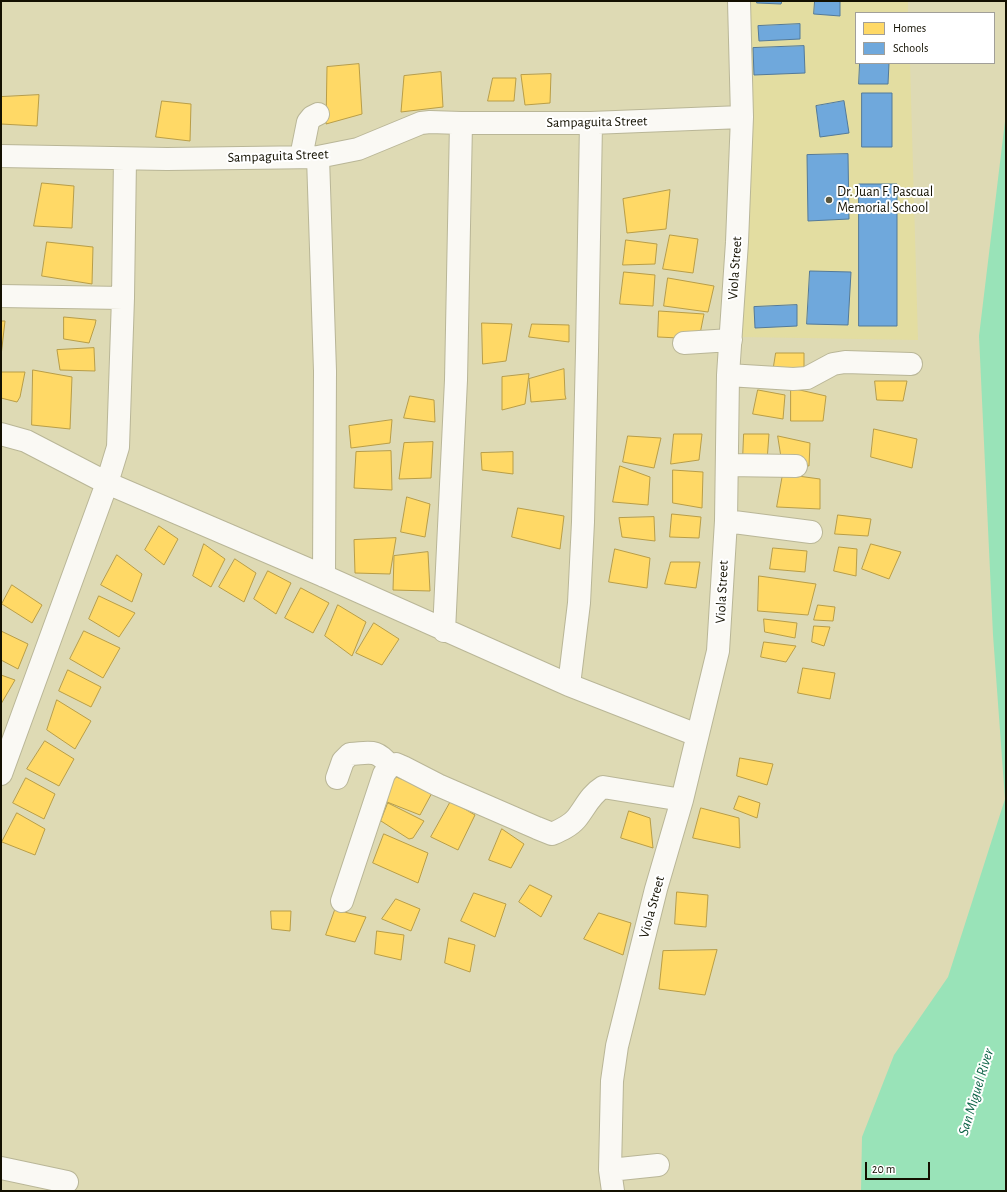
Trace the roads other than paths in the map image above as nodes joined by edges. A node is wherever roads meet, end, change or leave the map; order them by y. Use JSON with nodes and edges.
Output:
{"nodes":[{"id":1,"x":739,"y":1,"type":"edge"},
{"id":2,"x":318,"y":114,"type":"dead end"},
{"id":3,"x":742,"y":117,"type":"junction"},
{"id":4,"x":461,"y":123,"type":"junction"},
{"id":5,"x":591,"y":123,"type":"junction"},
{"id":6,"x":1,"y":156,"type":"edge"},
{"id":7,"x":310,"y":157,"type":"junction"},
{"id":8,"x":125,"y":159,"type":"junction"},
{"id":9,"x":1,"y":296,"type":"edge"},
{"id":10,"x":123,"y":298,"type":"junction"},
{"id":11,"x":731,"y":340,"type":"junction"},
{"id":12,"x":684,"y":342,"type":"dead end"},
{"id":13,"x":911,"y":364,"type":"dead end"},
{"id":14,"x":728,"y":374,"type":"junction"},
{"id":15,"x":1,"y":434,"type":"edge"},
{"id":16,"x":727,"y":465,"type":"junction"},
{"id":17,"x":796,"y":466,"type":"dead end"},
{"id":18,"x":107,"y":484,"type":"junction"},
{"id":19,"x":726,"y":521,"type":"junction"},
{"id":20,"x":811,"y":532,"type":"dead end"},
{"id":21,"x":324,"y":576,"type":"junction"},
{"id":22,"x":444,"y":630,"type":"junction"},
{"id":23,"x":568,"y":685,"type":"junction"},
{"id":24,"x":697,"y":735,"type":"junction"},
{"id":25,"x":390,"y":766,"type":"junction"},
{"id":26,"x":1,"y":774,"type":"edge"},
{"id":27,"x":337,"y":778,"type":"dead end"},
{"id":28,"x":682,"y":800,"type":"junction"},
{"id":29,"x":342,"y":901,"type":"dead end"},
{"id":30,"x":658,"y":1165,"type":"dead end"},
{"id":31,"x":1,"y":1168,"type":"edge"},
{"id":32,"x":610,"y":1170,"type":"junction"},
{"id":33,"x":67,"y":1182,"type":"dead end"},
{"id":34,"x":613,"y":1191,"type":"edge"}],
"edges":[{"from":1,"to":3,"type":"street","name":"Viola Street"},
{"from":2,"to":7,"type":"street"},
{"from":3,"to":5,"type":"street","name":"Sampaguita Street"},
{"from":3,"to":11,"type":"street","name":"Viola Street"},
{"from":4,"to":5,"type":"street","name":"Sampaguita Street"},
{"from":4,"to":7,"type":"street","name":"Sampaguita Street"},
{"from":4,"to":22,"type":"street"},
{"from":5,"to":23,"type":"street"},
{"from":6,"to":8,"type":"street","name":"Sampaguita Street"},
{"from":7,"to":8,"type":"street","name":"Sampaguita Street"},
{"from":7,"to":21,"type":"street"},
{"from":8,"to":10,"type":"street"},
{"from":9,"to":10,"type":"street"},
{"from":10,"to":18,"type":"street"},
{"from":11,"to":12,"type":"street"},
{"from":11,"to":14,"type":"street","name":"Viola Street"},
{"from":13,"to":14,"type":"street"},
{"from":14,"to":16,"type":"street","name":"Viola Street"},
{"from":15,"to":18,"type":"street"},
{"from":16,"to":17,"type":"street"},
{"from":16,"to":19,"type":"street","name":"Viola Street"},
{"from":18,"to":21,"type":"street"},
{"from":18,"to":26,"type":"street"},
{"from":19,"to":20,"type":"street"},
{"from":19,"to":24,"type":"street","name":"Viola Street"},
{"from":21,"to":22,"type":"street"},
{"from":22,"to":23,"type":"street"},
{"from":23,"to":24,"type":"street"},
{"from":24,"to":28,"type":"street","name":"Viola Street"},
{"from":25,"to":27,"type":"street"},
{"from":25,"to":28,"type":"street"},
{"from":25,"to":29,"type":"street"},
{"from":28,"to":32,"type":"street","name":"Viola Street"},
{"from":30,"to":32,"type":"street"},
{"from":31,"to":33,"type":"street"},
{"from":32,"to":34,"type":"street","name":"Viola Street"}]}
